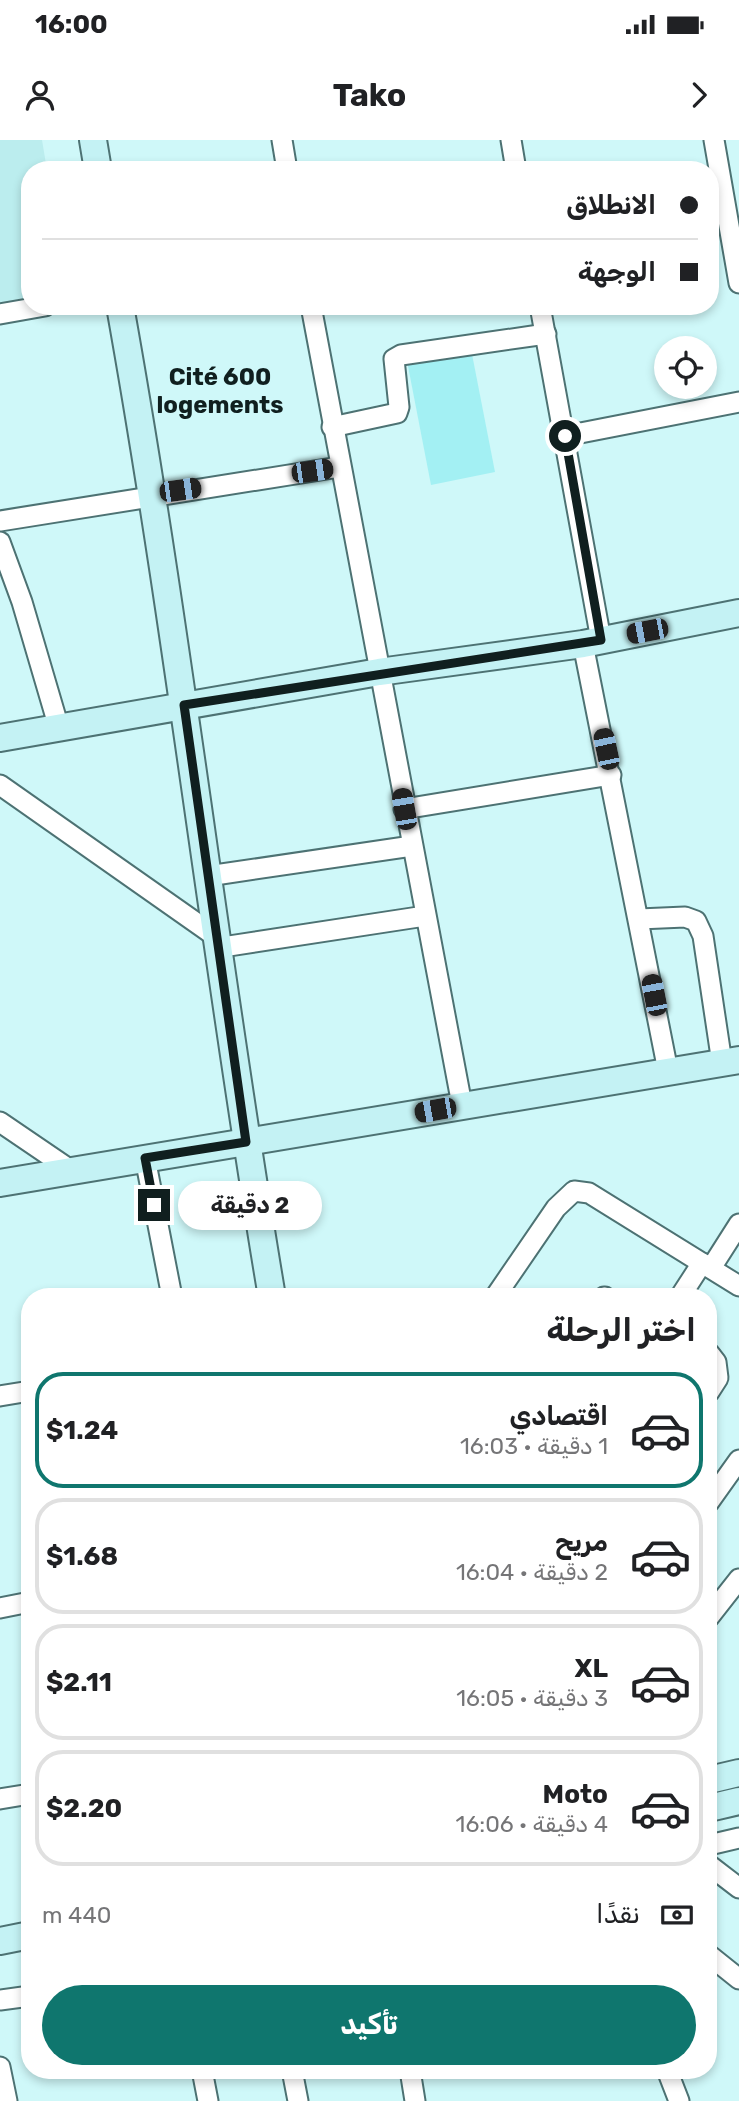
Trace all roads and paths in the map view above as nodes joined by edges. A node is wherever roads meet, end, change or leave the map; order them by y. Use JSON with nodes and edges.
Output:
{"nodes":[{"id":1,"x":93,"y":140,"type":"edge"},
{"id":2,"x":282,"y":140,"type":"edge"},
{"id":3,"x":511,"y":140,"type":"edge"},
{"id":4,"x":714,"y":140,"type":"edge"},
{"id":5,"x":96,"y":161,"type":"edge"},
{"id":6,"x":286,"y":161,"type":"edge"},
{"id":7,"x":514,"y":161,"type":"edge"},
{"id":8,"x":715,"y":161,"type":"edge"},
{"id":9,"x":719,"y":205,"type":"edge"},
{"id":10,"x":739,"y":283,"type":"edge"},
{"id":11,"x":21,"y":310,"type":"edge"},
{"id":12,"x":0,"y":314,"type":"edge"},
{"id":13,"x":122,"y":315,"type":"edge"},
{"id":14,"x":313,"y":315,"type":"edge"},
{"id":15,"x":542,"y":315,"type":"edge"},
{"id":16,"x":545,"y":334,"type":"junction"},
{"id":17,"x":739,"y":401,"type":"edge"},
{"id":18,"x":332,"y":427,"type":"junction"},
{"id":19,"x":565,"y":436,"type":"junction"},
{"id":20,"x":339,"y":467,"type":"junction"},
{"id":21,"x":154,"y":494,"type":"junction"},
{"id":22,"x":0,"y":521,"type":"edge"},
{"id":23,"x":0,"y":542,"type":"edge"},
{"id":24,"x":739,"y":613,"type":"edge"},
{"id":25,"x":592,"y":642,"type":"junction"},
{"id":26,"x":379,"y":672,"type":"junction"},
{"id":27,"x":184,"y":705,"type":"junction"},
{"id":28,"x":59,"y":728,"type":"junction"},
{"id":29,"x":2,"y":740,"type":"edge"},
{"id":30,"x":611,"y":775,"type":"junction"},
{"id":31,"x":0,"y":785,"type":"edge"},
{"id":32,"x":404,"y":809,"type":"junction"},
{"id":33,"x":412,"y":846,"type":"junction"},
{"id":34,"x":208,"y":876,"type":"junction"},
{"id":35,"x":425,"y":916,"type":"junction"},
{"id":36,"x":639,"y":919,"type":"junction"},
{"id":37,"x":216,"y":942,"type":"junction"},
{"id":38,"x":731,"y":1061,"type":"edge"},
{"id":39,"x":668,"y":1072,"type":"junction"},
{"id":40,"x":462,"y":1105,"type":"junction"},
{"id":41,"x":0,"y":1122,"type":"edge"},
{"id":42,"x":246,"y":1142,"type":"junction"},
{"id":43,"x":145,"y":1158,"type":"junction"},
{"id":44,"x":72,"y":1171,"type":"junction"},
{"id":45,"x":0,"y":1183,"type":"edge"},
{"id":46,"x":739,"y":1224,"type":"edge"},
{"id":47,"x":706,"y":1266,"type":"junction"},
{"id":48,"x":739,"y":1286,"type":"edge"},
{"id":49,"x":170,"y":1288,"type":"edge"},
{"id":50,"x":270,"y":1288,"type":"edge"},
{"id":51,"x":501,"y":1288,"type":"edge"},
{"id":52,"x":688,"y":1288,"type":"edge"},
{"id":53,"x":21,"y":1392,"type":"edge"},
{"id":54,"x":0,"y":1396,"type":"edge"},
{"id":55,"x":737,"y":1468,"type":"edge"},
{"id":56,"x":717,"y":1492,"type":"edge"},
{"id":57,"x":739,"y":1579,"type":"edge"},
{"id":58,"x":21,"y":1604,"type":"edge"},
{"id":59,"x":717,"y":1607,"type":"edge"},
{"id":60,"x":0,"y":1608,"type":"edge"},
{"id":61,"x":739,"y":1773,"type":"edge"},
{"id":62,"x":717,"y":1778,"type":"edge"},
{"id":63,"x":21,"y":1796,"type":"edge"},
{"id":64,"x":0,"y":1799,"type":"edge"},
{"id":65,"x":739,"y":1801,"type":"edge"},
{"id":66,"x":717,"y":1806,"type":"edge"},
{"id":67,"x":739,"y":1838,"type":"edge"},
{"id":68,"x":717,"y":1843,"type":"edge"},
{"id":69,"x":717,"y":1871,"type":"edge"},
{"id":70,"x":739,"y":1888,"type":"edge"},
{"id":71,"x":21,"y":1937,"type":"edge"},
{"id":72,"x":0,"y":1941,"type":"edge"},
{"id":73,"x":21,"y":1954,"type":"edge"},
{"id":74,"x":0,"y":1958,"type":"edge"},
{"id":75,"x":717,"y":1961,"type":"edge"},
{"id":76,"x":739,"y":1979,"type":"edge"},
{"id":77,"x":21,"y":1997,"type":"edge"},
{"id":78,"x":0,"y":2000,"type":"edge"},
{"id":79,"x":0,"y":2067,"type":"edge"},
{"id":80,"x":204,"y":2079,"type":"edge"},
{"id":81,"x":294,"y":2079,"type":"edge"},
{"id":82,"x":411,"y":2079,"type":"edge"},
{"id":83,"x":670,"y":2079,"type":"edge"},
{"id":84,"x":7,"y":2101,"type":"edge"},
{"id":85,"x":208,"y":2101,"type":"edge"},
{"id":86,"x":298,"y":2101,"type":"edge"},
{"id":87,"x":415,"y":2101,"type":"edge"},
{"id":88,"x":679,"y":2101,"type":"edge"}],
"edges":[{"from":1,"to":5,"type":"street"},
{"from":2,"to":6,"type":"street"},
{"from":3,"to":7,"type":"street"},
{"from":4,"to":8,"type":"street"},
{"from":9,"to":10,"type":"street"},
{"from":11,"to":12,"type":"street"},
{"from":13,"to":21,"type":"street"},
{"from":14,"to":18,"type":"street"},
{"from":15,"to":16,"type":"street"},
{"from":16,"to":18,"type":"street"},
{"from":16,"to":19,"type":"street"},
{"from":17,"to":19,"type":"street"},
{"from":18,"to":20,"type":"street"},
{"from":19,"to":25,"type":"street"},
{"from":20,"to":21,"type":"street"},
{"from":20,"to":26,"type":"street"},
{"from":21,"to":22,"type":"street"},
{"from":21,"to":27,"type":"street"},
{"from":23,"to":28,"type":"street"},
{"from":24,"to":25,"type":"street"},
{"from":25,"to":26,"type":"street"},
{"from":25,"to":30,"type":"street"},
{"from":26,"to":27,"type":"street"},
{"from":26,"to":32,"type":"street"},
{"from":27,"to":28,"type":"street"},
{"from":27,"to":34,"type":"street"},
{"from":28,"to":29,"type":"street"},
{"from":30,"to":32,"type":"street"},
{"from":30,"to":36,"type":"street"},
{"from":31,"to":37,"type":"street"},
{"from":32,"to":33,"type":"street"},
{"from":33,"to":34,"type":"street"},
{"from":33,"to":35,"type":"street"},
{"from":34,"to":37,"type":"street"},
{"from":35,"to":37,"type":"street"},
{"from":35,"to":40,"type":"street"},
{"from":36,"to":38,"type":"street"},
{"from":36,"to":39,"type":"street"},
{"from":37,"to":42,"type":"street"},
{"from":38,"to":39,"type":"street"},
{"from":39,"to":40,"type":"street"},
{"from":40,"to":42,"type":"street"},
{"from":41,"to":44,"type":"street"},
{"from":42,"to":43,"type":"street"},
{"from":42,"to":50,"type":"street"},
{"from":43,"to":44,"type":"street"},
{"from":43,"to":49,"type":"street"},
{"from":44,"to":45,"type":"street"},
{"from":46,"to":47,"type":"street"},
{"from":47,"to":48,"type":"street"},
{"from":47,"to":51,"type":"street"},
{"from":47,"to":52,"type":"street"},
{"from":53,"to":54,"type":"street"},
{"from":55,"to":56,"type":"street"},
{"from":57,"to":59,"type":"street"},
{"from":58,"to":60,"type":"street"},
{"from":61,"to":62,"type":"street"},
{"from":63,"to":64,"type":"street"},
{"from":65,"to":66,"type":"street"},
{"from":67,"to":68,"type":"street"},
{"from":69,"to":70,"type":"street"},
{"from":71,"to":72,"type":"street"},
{"from":73,"to":74,"type":"street"},
{"from":75,"to":76,"type":"street"},
{"from":77,"to":78,"type":"street"},
{"from":79,"to":84,"type":"street"},
{"from":80,"to":85,"type":"street"},
{"from":81,"to":86,"type":"street"},
{"from":82,"to":87,"type":"street"},
{"from":83,"to":88,"type":"street"}]}
